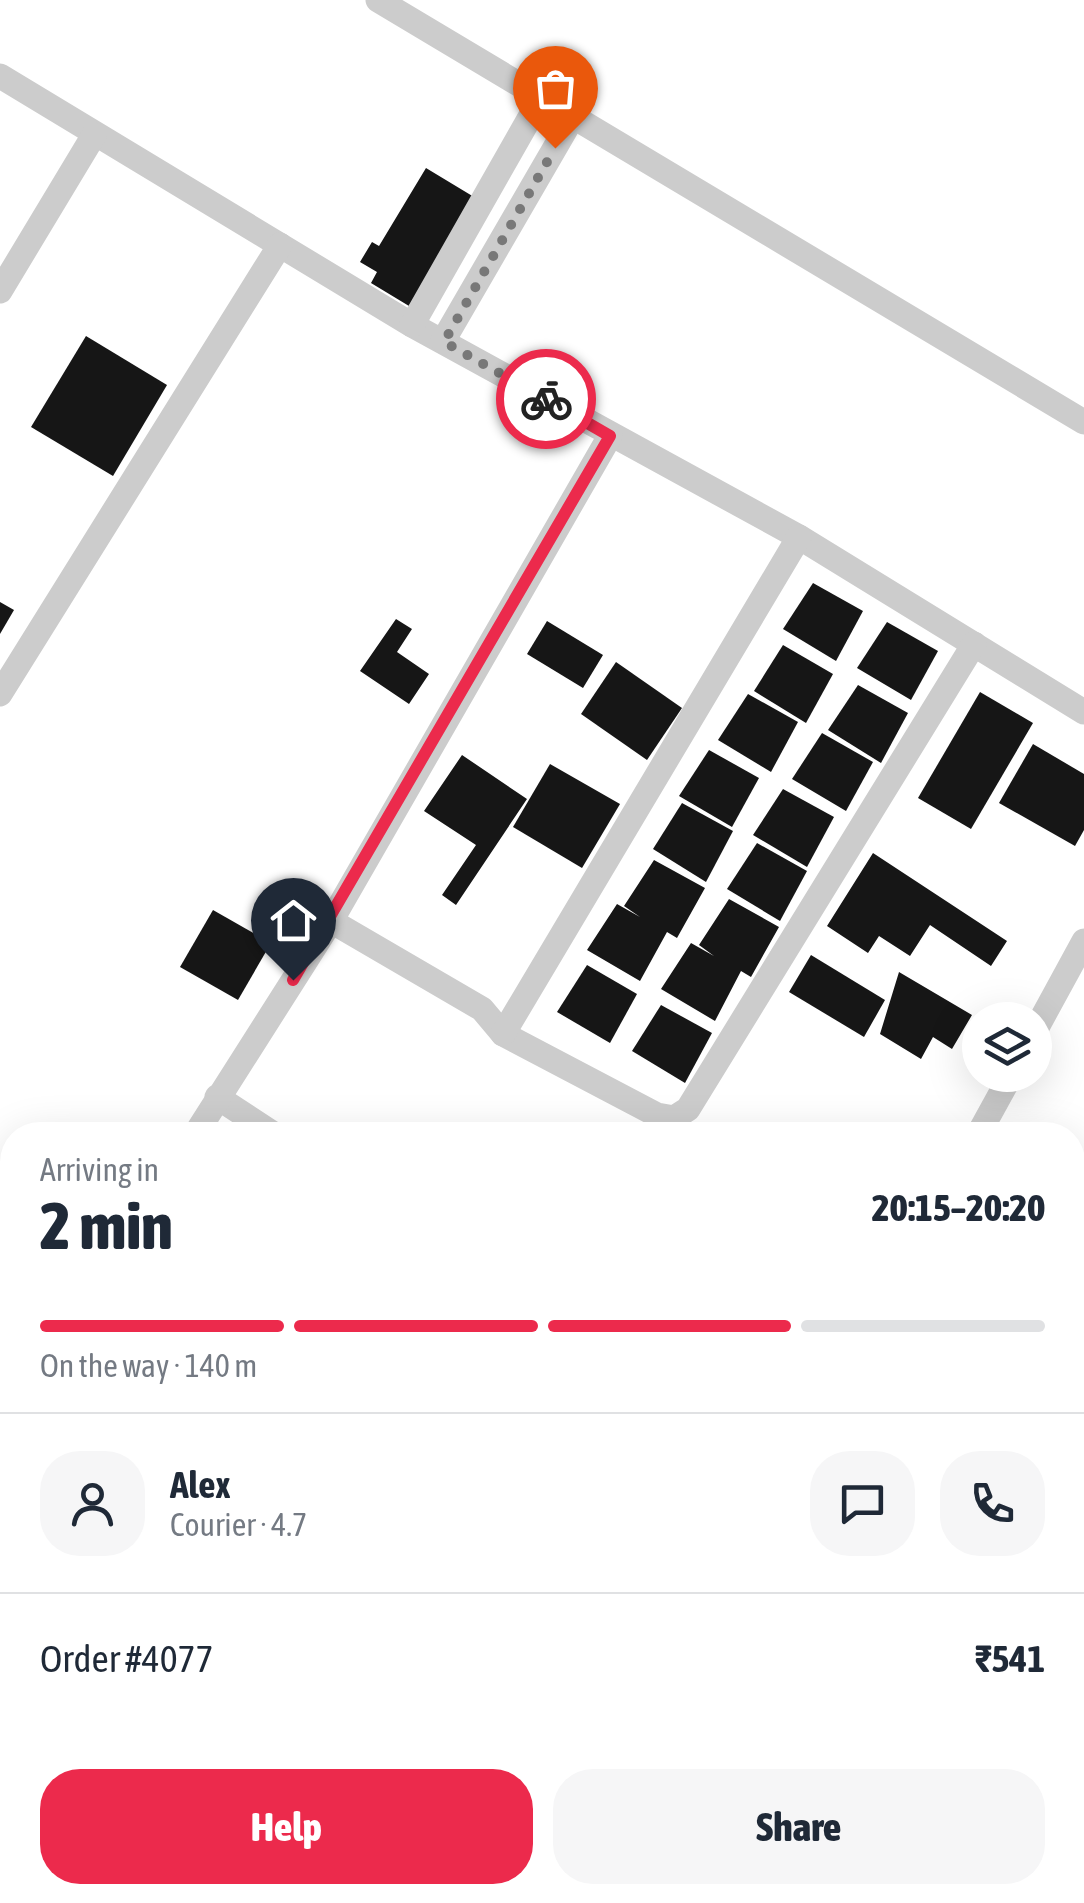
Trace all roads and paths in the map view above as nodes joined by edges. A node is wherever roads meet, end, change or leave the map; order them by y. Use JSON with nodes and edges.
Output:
{"nodes":[{"id":1,"x":378,"y":0,"type":"edge"},
{"id":2,"x":0,"y":76,"type":"edge"},
{"id":3,"x":541,"y":98,"type":"junction"},
{"id":4,"x":574,"y":115,"type":"junction"},
{"id":5,"x":94,"y":135,"type":"junction"},
{"id":6,"x":280,"y":244,"type":"junction"},
{"id":7,"x":0,"y":291,"type":"edge"},
{"id":8,"x":412,"y":325,"type":"junction"},
{"id":9,"x":444,"y":342,"type":"junction"},
{"id":10,"x":1084,"y":422,"type":"edge"},
{"id":11,"x":610,"y":436,"type":"junction"},
{"id":12,"x":799,"y":536,"type":"junction"},
{"id":13,"x":974,"y":644,"type":"junction"},
{"id":14,"x":0,"y":694,"type":"edge"},
{"id":15,"x":1084,"y":712,"type":"edge"},
{"id":16,"x":331,"y":921,"type":"junction"},
{"id":17,"x":1084,"y":941,"type":"edge"},
{"id":18,"x":1051,"y":1002,"type":"edge"},
{"id":19,"x":502,"y":1034,"type":"junction"},
{"id":20,"x":1002,"y":1092,"type":"edge"},
{"id":21,"x":217,"y":1098,"type":"junction"},
{"id":22,"x":203,"y":1122,"type":"edge"},
{"id":23,"x":255,"y":1122,"type":"edge"},
{"id":24,"x":985,"y":1122,"type":"edge"}],
"edges":[{"from":1,"to":3,"type":"street"},
{"from":2,"to":5,"type":"street"},
{"from":3,"to":4,"type":"street"},
{"from":3,"to":8,"type":"street"},
{"from":4,"to":9,"type":"street"},
{"from":4,"to":10,"type":"street"},
{"from":5,"to":6,"type":"street"},
{"from":5,"to":7,"type":"street"},
{"from":6,"to":8,"type":"street"},
{"from":6,"to":14,"type":"street"},
{"from":8,"to":9,"type":"street"},
{"from":9,"to":11,"type":"street"},
{"from":11,"to":12,"type":"street"},
{"from":11,"to":16,"type":"street"},
{"from":12,"to":13,"type":"street"},
{"from":12,"to":19,"type":"street"},
{"from":13,"to":15,"type":"street"},
{"from":13,"to":19,"type":"street"},
{"from":16,"to":19,"type":"street"},
{"from":16,"to":21,"type":"street"},
{"from":17,"to":18,"type":"street"},
{"from":20,"to":24,"type":"street"},
{"from":21,"to":22,"type":"street"},
{"from":21,"to":23,"type":"street"}]}
